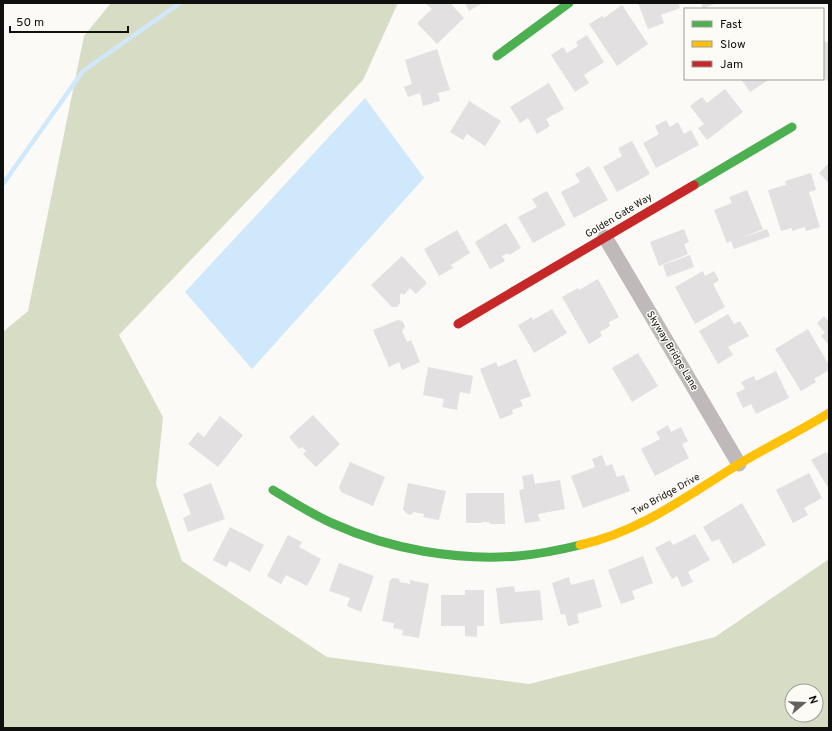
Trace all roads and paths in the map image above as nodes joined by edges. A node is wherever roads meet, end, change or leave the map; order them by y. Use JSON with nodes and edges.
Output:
{"nodes":[{"id":1,"x":569,"y":3,"type":"edge"},
{"id":2,"x":497,"y":56,"type":"dead end"},
{"id":3,"x":792,"y":127,"type":"dead end"},
{"id":4,"x":605,"y":237,"type":"junction"},
{"id":5,"x":458,"y":324,"type":"dead end"},
{"id":6,"x":829,"y":412,"type":"edge"},
{"id":7,"x":740,"y":464,"type":"junction"},
{"id":8,"x":273,"y":490,"type":"dead end"}],
"edges":[{"from":1,"to":2,"type":"street"},
{"from":3,"to":4,"type":"street","name":"Golden Gate Way"},
{"from":4,"to":5,"type":"street","name":"Golden Gate Way"},
{"from":4,"to":7,"type":"street","name":"Skyway Bridge Lane"},
{"from":6,"to":7,"type":"street","name":"Two Bridge Drive"},
{"from":7,"to":8,"type":"street","name":"Two Bridge Drive"}]}
